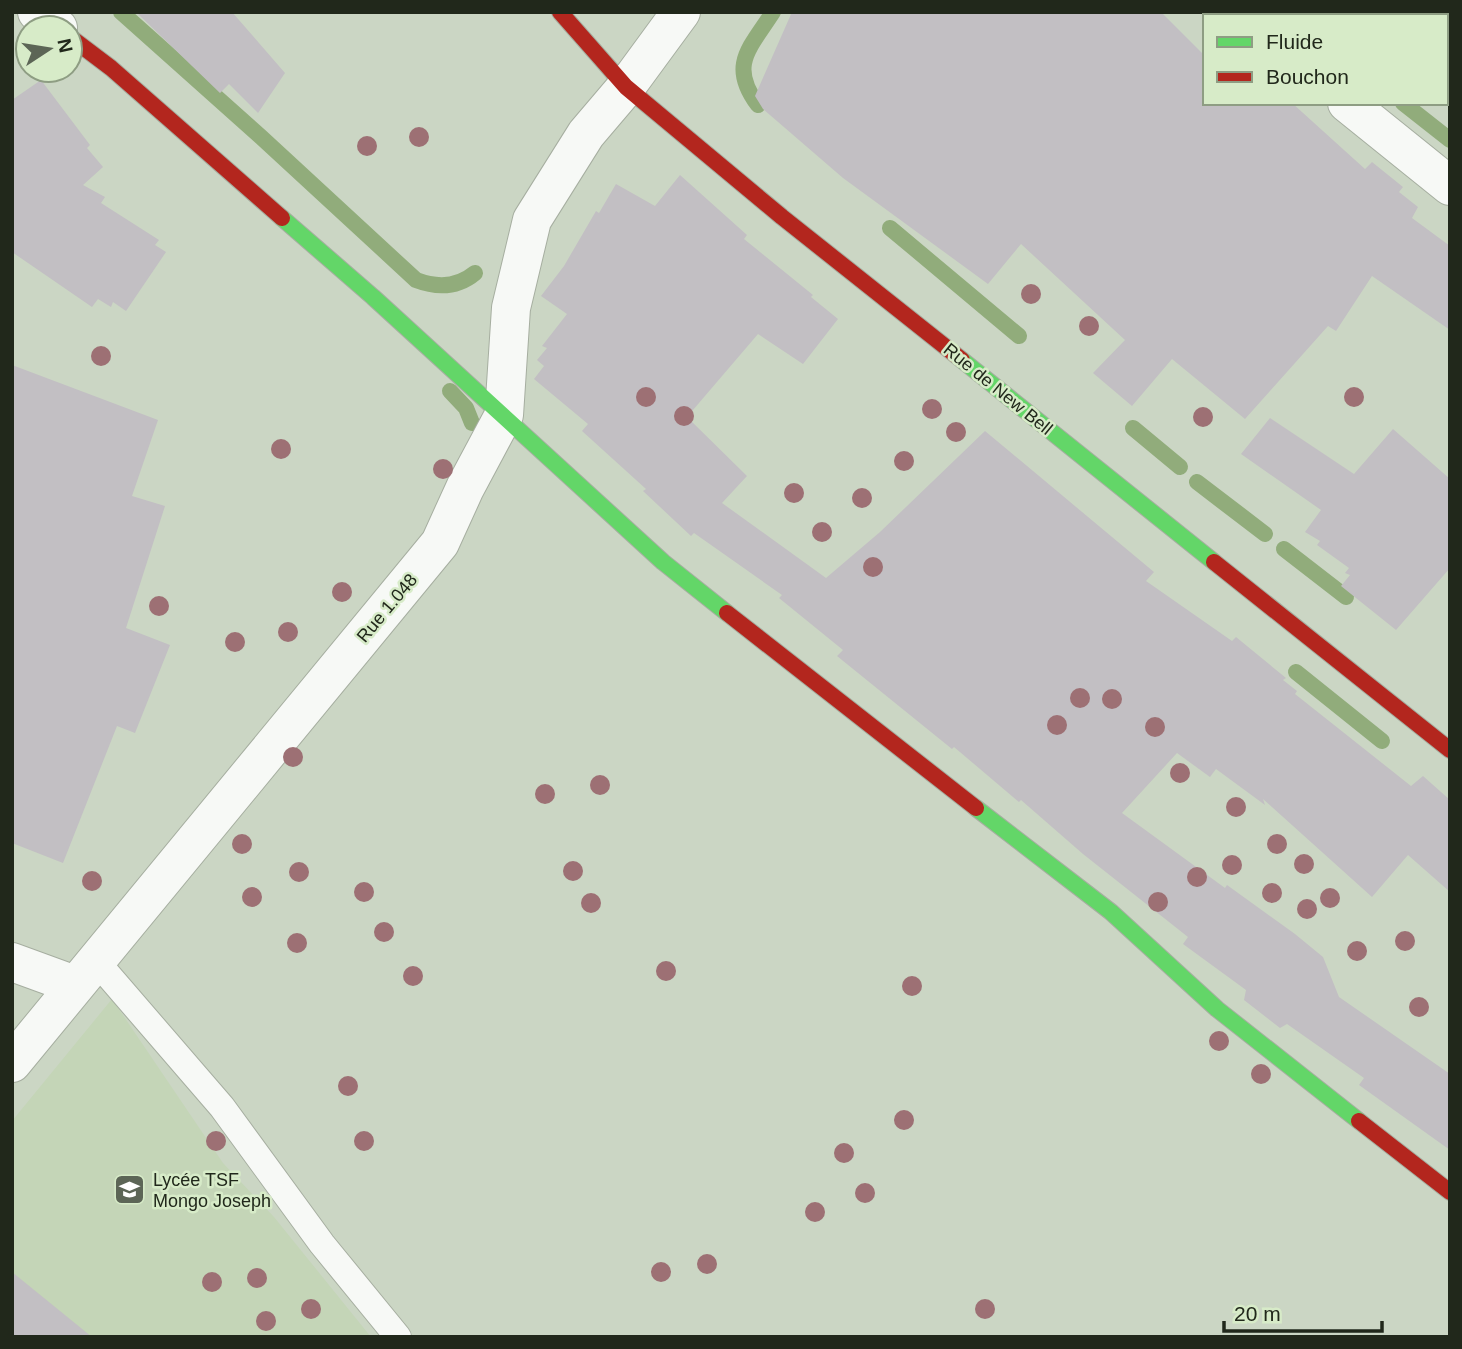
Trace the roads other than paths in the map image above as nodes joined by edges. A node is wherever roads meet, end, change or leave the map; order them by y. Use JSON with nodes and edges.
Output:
{"nodes":[{"id":1,"x":561,"y":12,"type":"edge"},
{"id":2,"x":681,"y":12,"type":"edge"},
{"id":3,"x":84,"y":48,"type":"edge"},
{"id":4,"x":626,"y":87,"type":"junction"},
{"id":5,"x":1349,"y":105,"type":"edge"},
{"id":6,"x":1450,"y":186,"type":"edge"},
{"id":7,"x":503,"y":415,"type":"junction"},
{"id":8,"x":1450,"y":750,"type":"edge"},
{"id":9,"x":12,"y":962,"type":"edge"},
{"id":10,"x":85,"y":973,"type":"junction"},
{"id":11,"x":12,"y":1063,"type":"edge"},
{"id":12,"x":1450,"y":1192,"type":"edge"},
{"id":13,"x":398,"y":1337,"type":"edge"}],
"edges":[{"from":1,"to":4,"type":"street","name":"Rue de New Bell"},
{"from":2,"to":4,"type":"street","name":"Rue 1.048"},
{"from":3,"to":7,"type":"street"},
{"from":4,"to":7,"type":"street","name":"Rue 1.048"},
{"from":4,"to":8,"type":"street","name":"Rue de New Bell"},
{"from":5,"to":6,"type":"street"},
{"from":7,"to":10,"type":"street","name":"Rue 1.048"},
{"from":7,"to":12,"type":"street"},
{"from":9,"to":10,"type":"street"},
{"from":10,"to":11,"type":"street","name":"Rue 1.048"},
{"from":10,"to":13,"type":"lane"}]}
